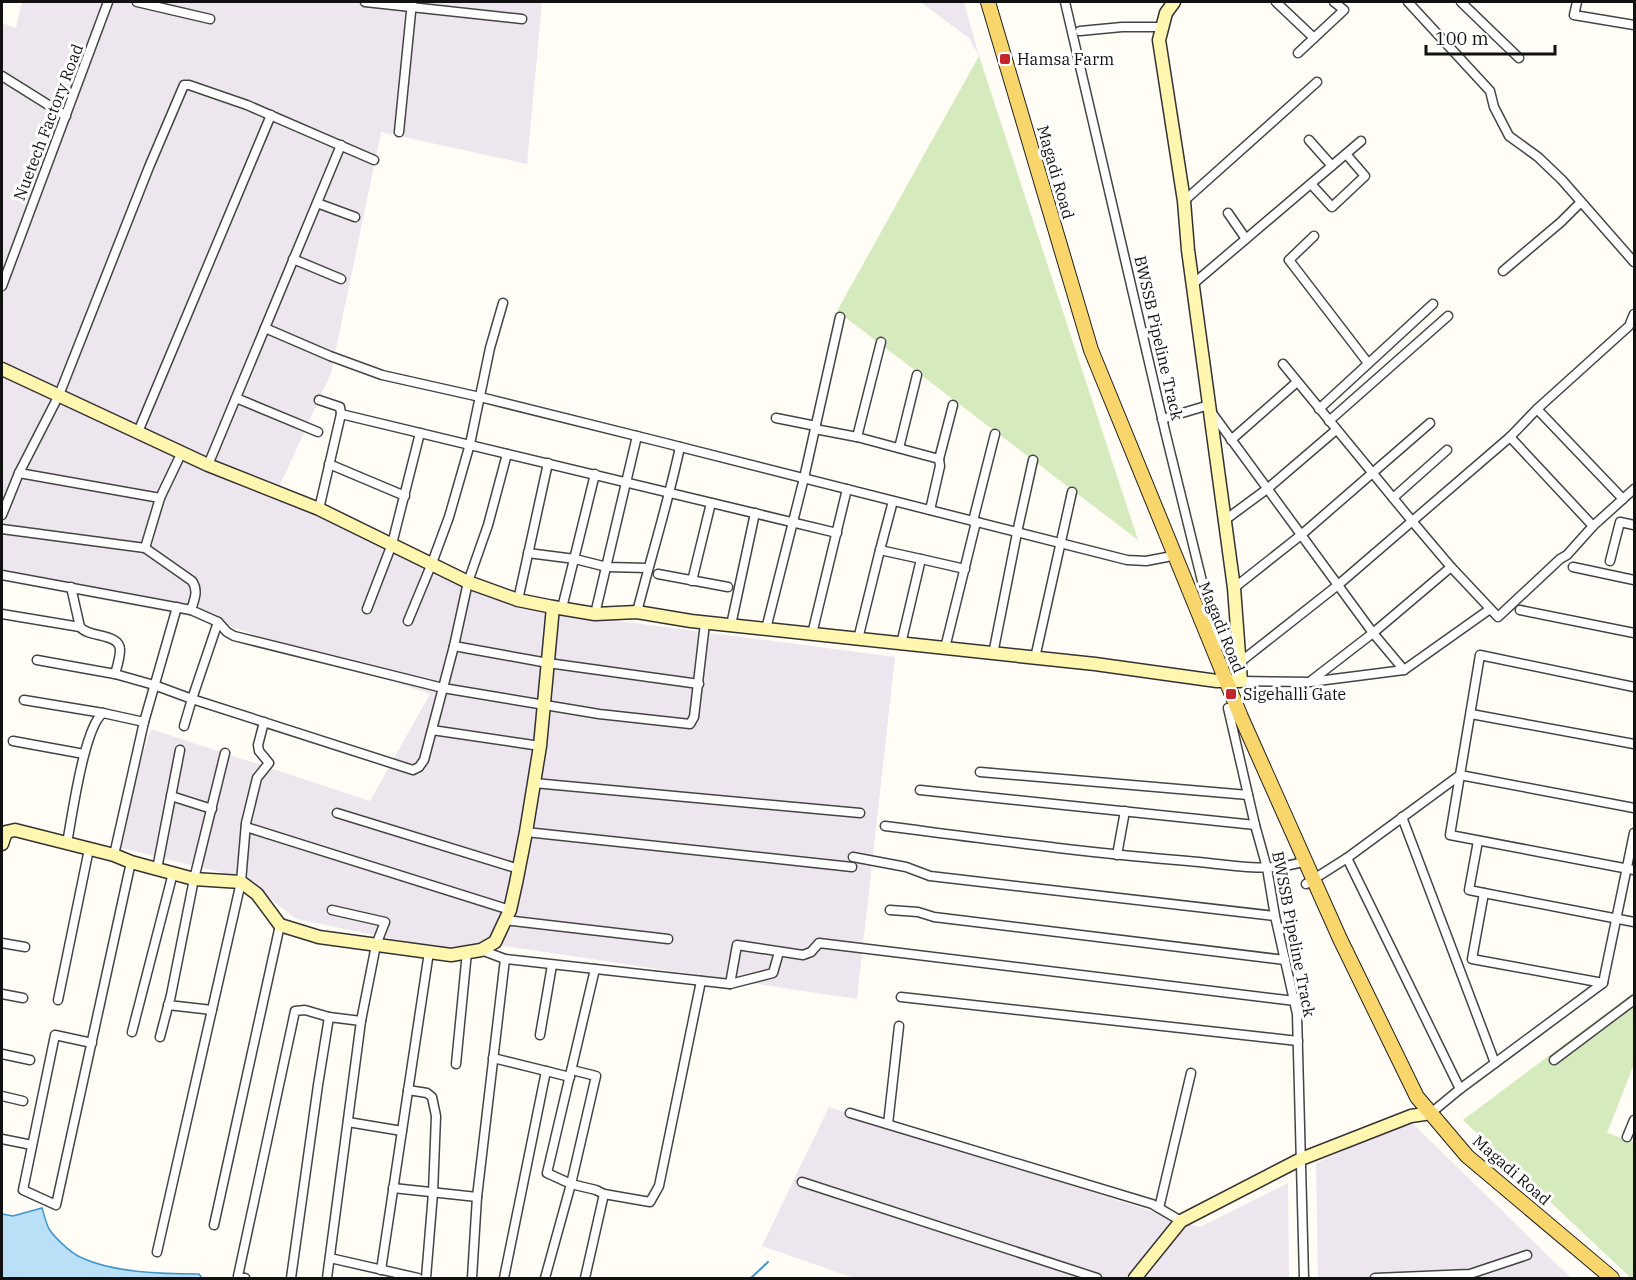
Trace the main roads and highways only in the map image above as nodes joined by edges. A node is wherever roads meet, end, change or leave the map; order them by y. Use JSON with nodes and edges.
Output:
{"nodes":[{"id":1,"x":979,"y":2,"type":"edge"},
{"id":2,"x":988,"y":2,"type":"edge"},
{"id":3,"x":1222,"y":681,"type":"junction"},
{"id":4,"x":1301,"y":862,"type":"junction"},
{"id":5,"x":1426,"y":1114,"type":"junction"},
{"id":6,"x":1600,"y":1278,"type":"edge"},
{"id":7,"x":1612,"y":1278,"type":"edge"}],
"edges":[{"from":1,"to":3,"type":"main road","name":"Magadi Road"},
{"from":2,"to":3,"type":"main road","name":"Magadi Road"},
{"from":3,"to":4,"type":"main road","name":"Magadi Road"},
{"from":3,"to":4,"type":"main road","name":"Magadi Road"},
{"from":4,"to":5,"type":"main road","name":"Magadi Road"},
{"from":5,"to":6,"type":"main road","name":"Magadi Road"},
{"from":5,"to":7,"type":"main road","name":"Magadi Road"}]}
